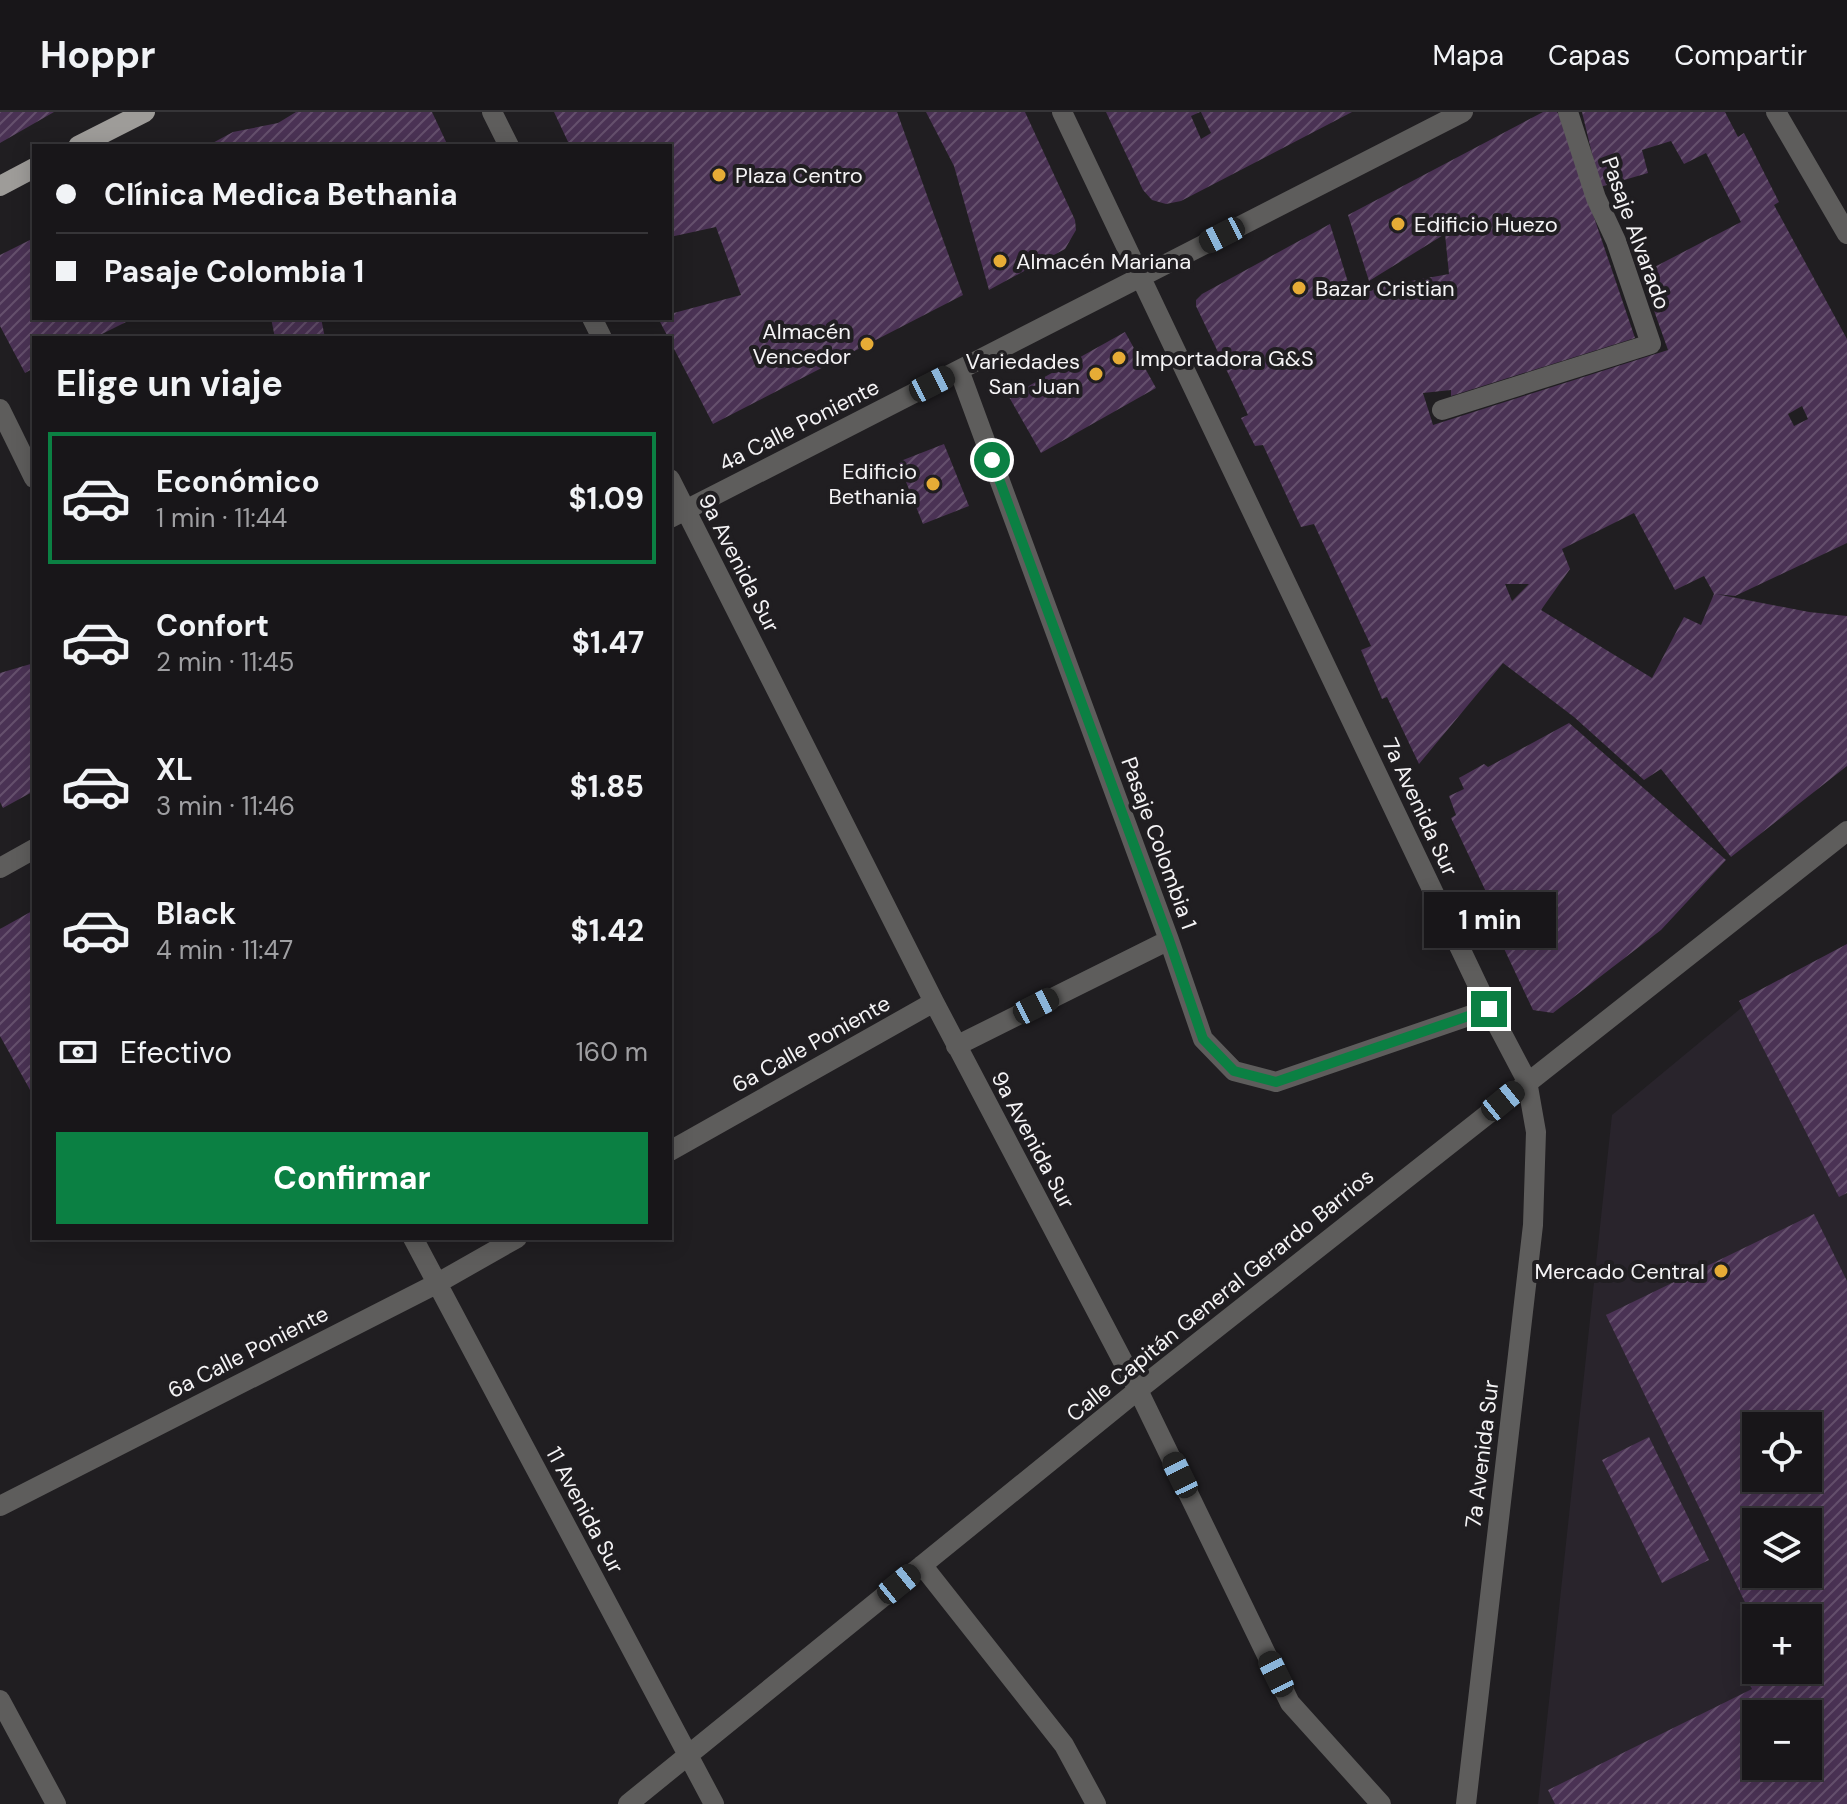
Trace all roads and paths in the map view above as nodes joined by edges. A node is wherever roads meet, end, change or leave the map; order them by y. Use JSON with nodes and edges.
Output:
{"nodes":[{"id":1,"x":145,"y":112,"type":"edge"},
{"id":2,"x":492,"y":112,"type":"edge"},
{"id":3,"x":1062,"y":112,"type":"edge"},
{"id":4,"x":1463,"y":112,"type":"edge"},
{"id":5,"x":1568,"y":112,"type":"edge"},
{"id":6,"x":1776,"y":112,"type":"edge"},
{"id":7,"x":82,"y":144,"type":"edge"},
{"id":8,"x":508,"y":144,"type":"edge"},
{"id":9,"x":32,"y":169,"type":"edge"},
{"id":10,"x":0,"y":186,"type":"edge"},
{"id":11,"x":1847,"y":234,"type":"edge"},
{"id":12,"x":1142,"y":276,"type":"junction"},
{"id":13,"x":959,"y":370,"type":"junction"},
{"id":14,"x":0,"y":409,"type":"edge"},
{"id":15,"x":1442,"y":410,"type":"dead end"},
{"id":16,"x":32,"y":474,"type":"edge"},
{"id":17,"x":672,"y":488,"type":"edge"},
{"id":18,"x":678,"y":514,"type":"edge"},
{"id":19,"x":1847,"y":831,"type":"edge"},
{"id":20,"x":32,"y":850,"type":"edge"},
{"id":21,"x":0,"y":868,"type":"edge"},
{"id":22,"x":1169,"y":940,"type":"junction"},
{"id":23,"x":934,"y":1002,"type":"junction"},
{"id":24,"x":1489,"y":1009,"type":"junction"},
{"id":25,"x":956,"y":1046,"type":"junction"},
{"id":26,"x":1527,"y":1081,"type":"junction"},
{"id":27,"x":672,"y":1150,"type":"edge"},
{"id":28,"x":414,"y":1240,"type":"edge"},
{"id":29,"x":513,"y":1240,"type":"edge"},
{"id":30,"x":436,"y":1284,"type":"junction"},
{"id":31,"x":1138,"y":1390,"type":"junction"},
{"id":32,"x":0,"y":1506,"type":"edge"},
{"id":33,"x":922,"y":1565,"type":"junction"},
{"id":34,"x":0,"y":1700,"type":"edge"},
{"id":35,"x":689,"y":1754,"type":"junction"},
{"id":36,"x":56,"y":1804,"type":"edge"},
{"id":37,"x":628,"y":1804,"type":"edge"},
{"id":38,"x":714,"y":1804,"type":"edge"},
{"id":39,"x":1096,"y":1804,"type":"edge"},
{"id":40,"x":1381,"y":1804,"type":"edge"},
{"id":41,"x":1466,"y":1804,"type":"edge"}],
"edges":[{"from":1,"to":7,"type":"main road"},
{"from":2,"to":8,"type":"street"},
{"from":3,"to":12,"type":"street","name":"7a Avenida Sur"},
{"from":4,"to":12,"type":"street","name":"4a Calle Poniente"},
{"from":5,"to":15,"type":"street","name":"Pasaje Alvarado"},
{"from":6,"to":11,"type":"street"},
{"from":9,"to":10,"type":"main road"},
{"from":12,"to":13,"type":"street","name":"4a Calle Poniente"},
{"from":12,"to":24,"type":"street","name":"7a Avenida Sur"},
{"from":13,"to":18,"type":"street","name":"4a Calle Poniente"},
{"from":13,"to":22,"type":"street","name":"Pasaje Colombia 1"},
{"from":14,"to":16,"type":"street"},
{"from":17,"to":18,"type":"street","name":"9a Avenida Sur"},
{"from":18,"to":23,"type":"street","name":"9a Avenida Sur"},
{"from":19,"to":26,"type":"street","name":"Calle Capitán General Gerardo Barrios"},
{"from":20,"to":21,"type":"street"},
{"from":22,"to":24,"type":"street","name":"Pasaje Colombia 1"},
{"from":22,"to":25,"type":"street"},
{"from":23,"to":25,"type":"street","name":"9a Avenida Sur"},
{"from":23,"to":27,"type":"street","name":"6a Calle Poniente"},
{"from":24,"to":26,"type":"street","name":"7a Avenida Sur"},
{"from":25,"to":31,"type":"street","name":"9a Avenida Sur"},
{"from":26,"to":31,"type":"street","name":"Calle Capitán General Gerardo Barrios"},
{"from":26,"to":41,"type":"street","name":"7a Avenida Sur"},
{"from":28,"to":30,"type":"street","name":"11 Avenida Sur"},
{"from":29,"to":30,"type":"street","name":"6a Calle Poniente"},
{"from":30,"to":32,"type":"street","name":"6a Calle Poniente"},
{"from":30,"to":35,"type":"street","name":"11 Avenida Sur"},
{"from":31,"to":33,"type":"street","name":"Calle Capitán General Gerardo Barrios"},
{"from":31,"to":40,"type":"street","name":"9a Avenida Sur"},
{"from":33,"to":35,"type":"street","name":"Calle Capitán General Gerardo Barrios"},
{"from":33,"to":39,"type":"street"},
{"from":34,"to":36,"type":"street"},
{"from":35,"to":37,"type":"street","name":"Calle Capitán General Gerardo Barrios"},
{"from":35,"to":38,"type":"street","name":"11 Avenida Sur"}]}
